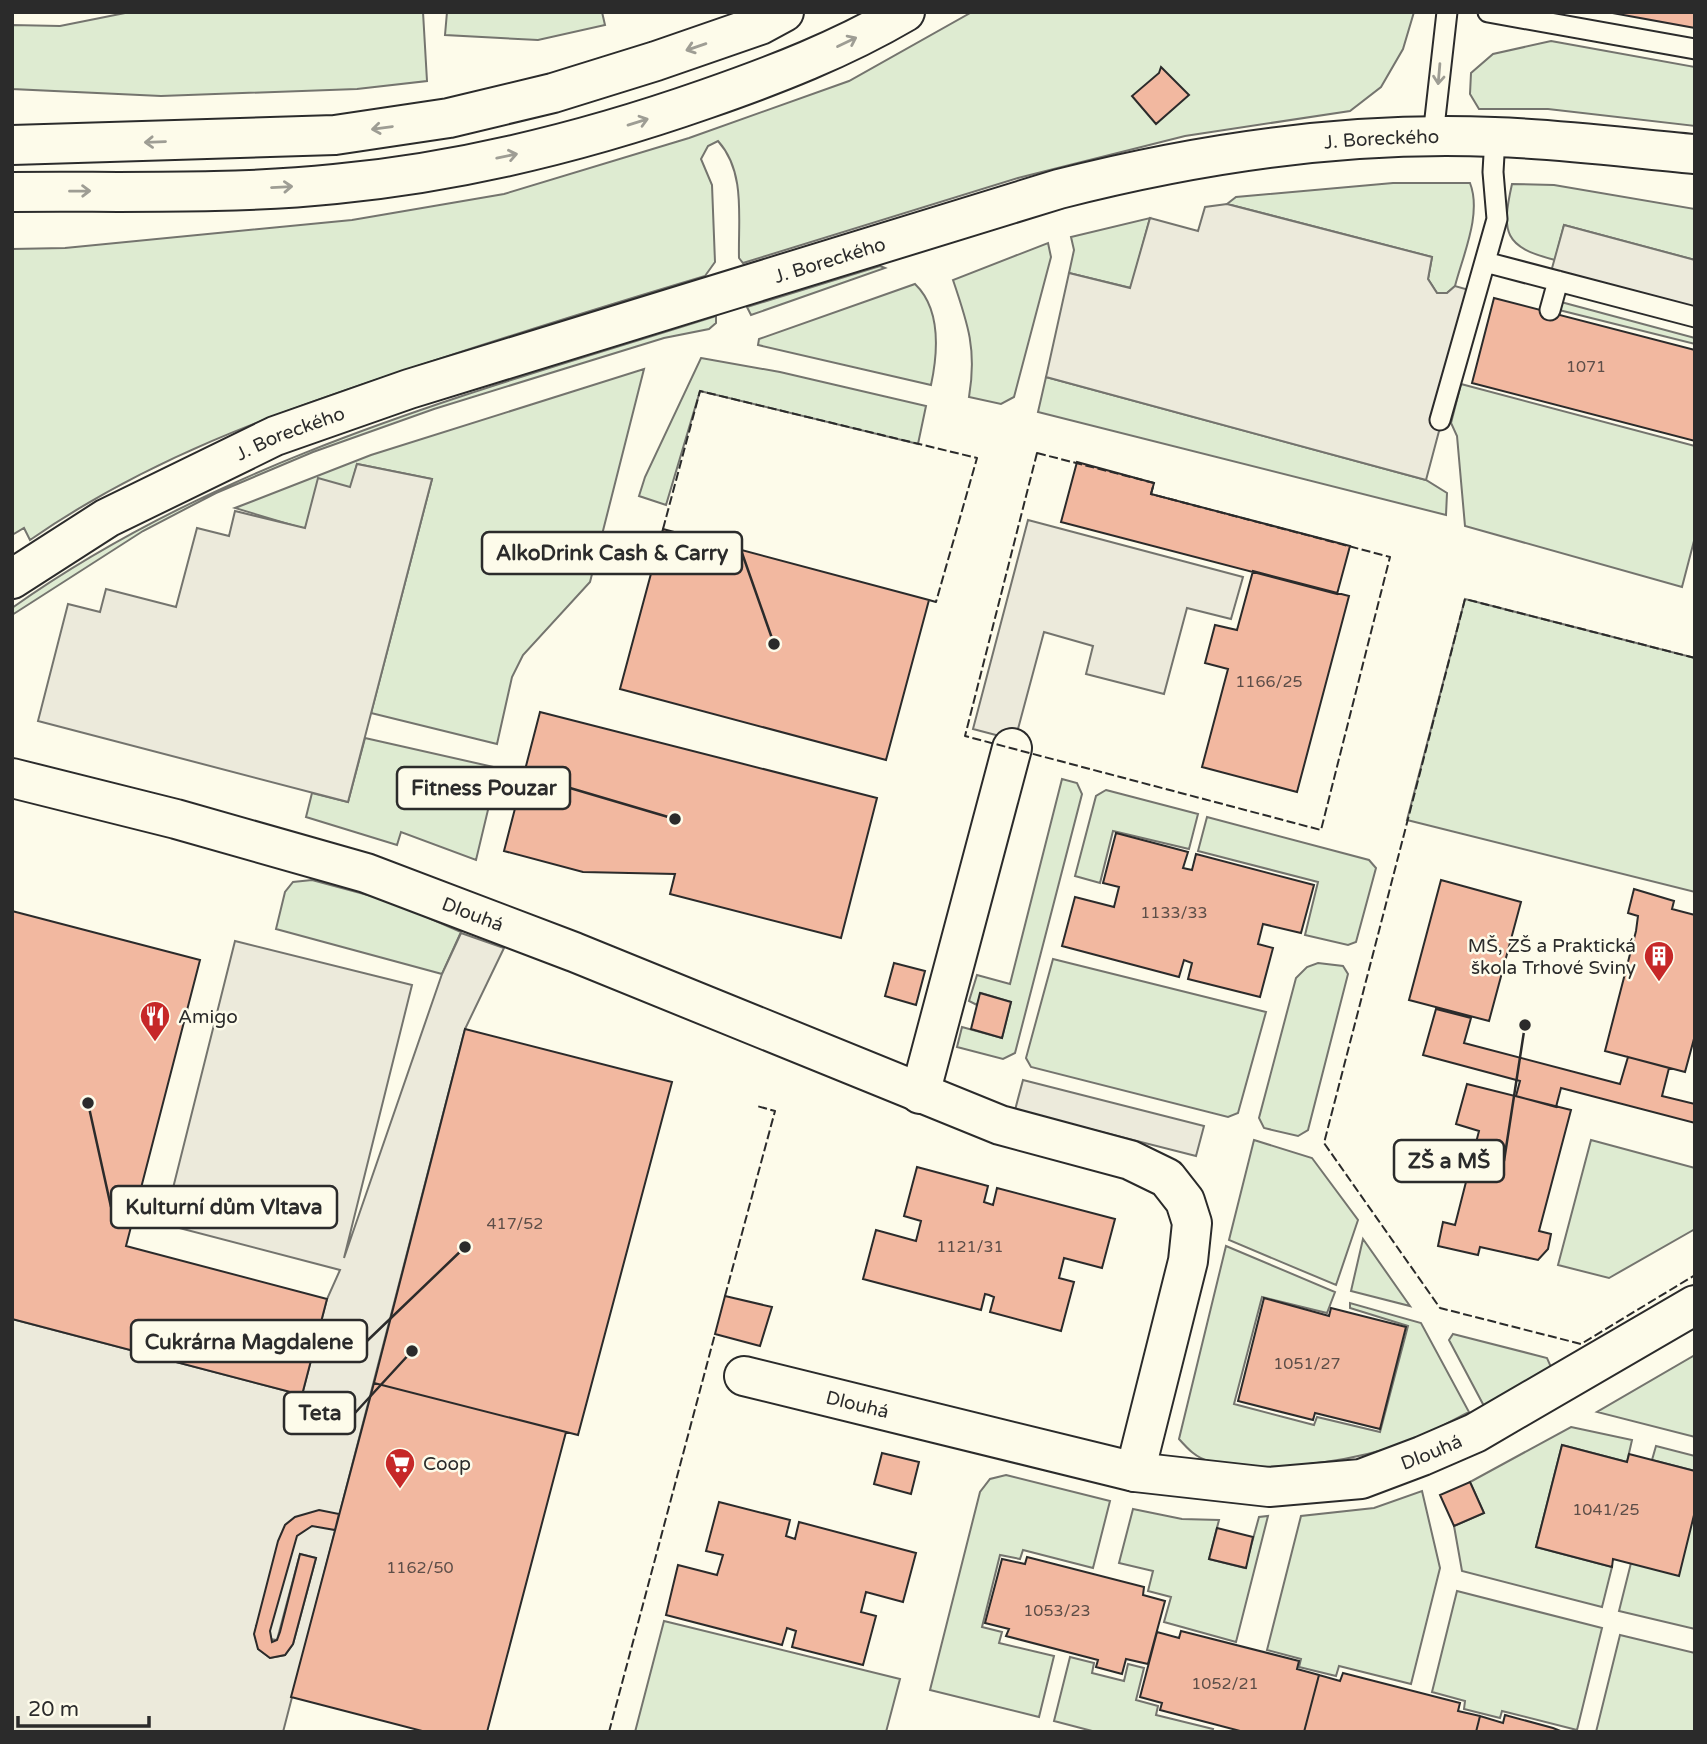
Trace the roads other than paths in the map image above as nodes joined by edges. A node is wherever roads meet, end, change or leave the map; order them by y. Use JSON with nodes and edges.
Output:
{"nodes":[{"id":1,"x":784,"y":12,"type":"edge"},
{"id":2,"x":905,"y":12,"type":"edge"},
{"id":3,"x":1447,"y":12,"type":"edge"},
{"id":4,"x":1488,"y":12,"type":"edge"},
{"id":5,"x":1695,"y":49,"type":"edge"},
{"id":6,"x":1433,"y":136,"type":"junction"},
{"id":7,"x":1496,"y":137,"type":"junction"},
{"id":8,"x":12,"y":145,"type":"edge"},
{"id":9,"x":1695,"y":154,"type":"edge"},
{"id":10,"x":12,"y":192,"type":"edge"},
{"id":11,"x":1485,"y":262,"type":"junction"},
{"id":12,"x":1558,"y":281,"type":"junction"},
{"id":13,"x":1550,"y":310,"type":"dead end"},
{"id":14,"x":1695,"y":317,"type":"edge"},
{"id":15,"x":1440,"y":420,"type":"dead end"},
{"id":16,"x":12,"y":579,"type":"edge"},
{"id":17,"x":1012,"y":748,"type":"dead end"},
{"id":18,"x":12,"y":778,"type":"edge"},
{"id":19,"x":920,"y":1094,"type":"junction"},
{"id":20,"x":1695,"y":1305,"type":"edge"},
{"id":21,"x":744,"y":1376,"type":"dead end"},
{"id":22,"x":1135,"y":1472,"type":"junction"}],
"edges":[{"from":1,"to":8,"type":"street","one_way":true},
{"from":10,"to":2,"type":"street","one_way":true},
{"from":3,"to":6,"type":"lane","one_way":true},
{"from":4,"to":5,"type":"lane"},
{"from":6,"to":7,"type":"street","name":"J. Boreckého"},
{"from":6,"to":16,"type":"street","name":"J. Boreckého"},
{"from":7,"to":9,"type":"street","name":"J. Boreckého"},
{"from":7,"to":11,"type":"lane"},
{"from":11,"to":12,"type":"lane"},
{"from":11,"to":15,"type":"lane"},
{"from":12,"to":13,"type":"lane"},
{"from":12,"to":14,"type":"lane"},
{"from":17,"to":19,"type":"street"},
{"from":18,"to":19,"type":"street","name":"Dlouhá"},
{"from":19,"to":22,"type":"street","name":"Dlouhá"},
{"from":20,"to":22,"type":"street","name":"Dlouhá"},
{"from":21,"to":22,"type":"street","name":"Dlouhá"}]}
